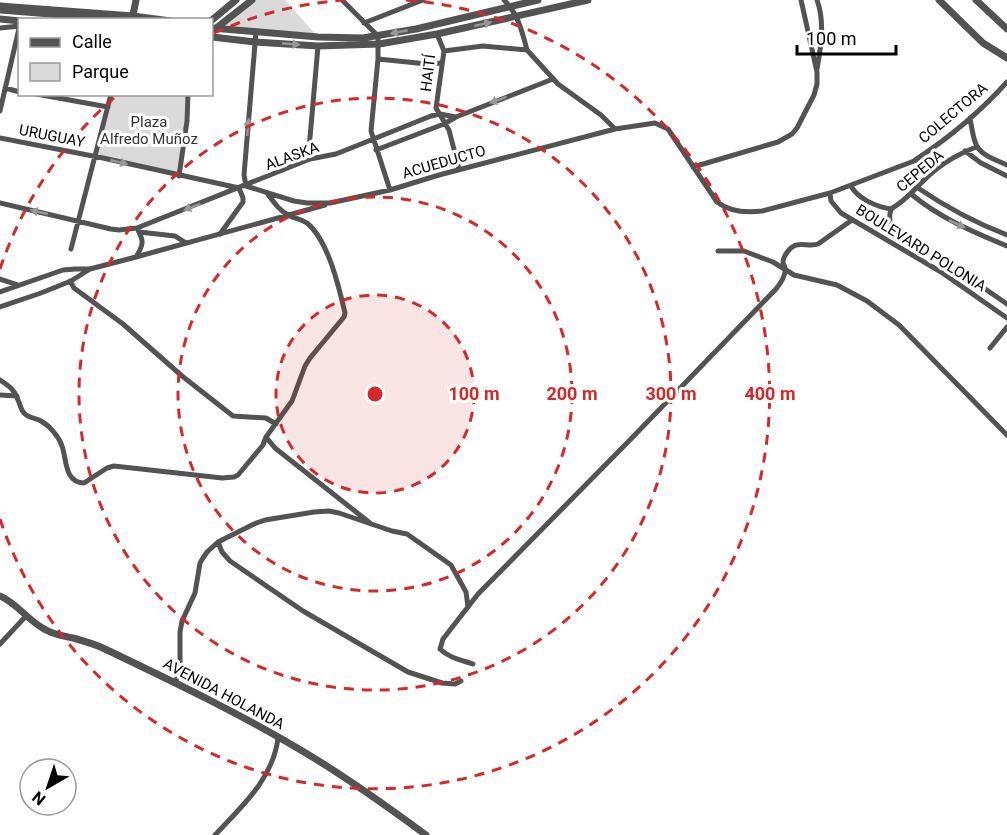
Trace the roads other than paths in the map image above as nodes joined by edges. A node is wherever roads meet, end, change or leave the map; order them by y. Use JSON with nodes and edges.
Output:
{"nodes":[{"id":1,"x":136,"y":0,"type":"edge"},
{"id":2,"x":236,"y":0,"type":"edge"},
{"id":3,"x":252,"y":0,"type":"edge"},
{"id":4,"x":342,"y":0,"type":"edge"},
{"id":5,"x":423,"y":0,"type":"edge"},
{"id":6,"x":504,"y":0,"type":"edge"},
{"id":7,"x":538,"y":0,"type":"edge"},
{"id":8,"x":588,"y":0,"type":"edge"},
{"id":9,"x":801,"y":0,"type":"edge"},
{"id":10,"x":817,"y":0,"type":"edge"},
{"id":11,"x":939,"y":0,"type":"edge"},
{"id":12,"x":976,"y":0,"type":"edge"},
{"id":13,"x":0,"y":5,"type":"edge"},
{"id":14,"x":511,"y":7,"type":"junction"},
{"id":15,"x":0,"y":10,"type":"edge"},
{"id":16,"x":516,"y":16,"type":"junction"},
{"id":17,"x":22,"y":17,"type":"edge"},
{"id":18,"x":131,"y":18,"type":"edge"},
{"id":19,"x":213,"y":18,"type":"edge"},
{"id":20,"x":0,"y":19,"type":"edge"},
{"id":21,"x":18,"y":19,"type":"edge"},
{"id":22,"x":364,"y":23,"type":"junction"},
{"id":23,"x":0,"y":28,"type":"edge"},
{"id":24,"x":1007,"y":29,"type":"edge"},
{"id":25,"x":213,"y":31,"type":"edge"},
{"id":26,"x":256,"y":32,"type":"junction"},
{"id":27,"x":18,"y":34,"type":"edge"},
{"id":28,"x":437,"y":34,"type":"junction"},
{"id":29,"x":378,"y":36,"type":"junction"},
{"id":30,"x":255,"y":42,"type":"junction"},
{"id":31,"x":379,"y":45,"type":"junction"},
{"id":32,"x":318,"y":46,"type":"junction"},
{"id":33,"x":527,"y":50,"type":"junction"},
{"id":34,"x":444,"y":51,"type":"junction"},
{"id":35,"x":1007,"y":58,"type":"edge"},
{"id":36,"x":378,"y":59,"type":"junction"},
{"id":37,"x":442,"y":63,"type":"junction"},
{"id":38,"x":817,"y":72,"type":"junction"},
{"id":39,"x":553,"y":79,"type":"junction"},
{"id":40,"x":1007,"y":82,"type":"edge"},
{"id":41,"x":5,"y":88,"type":"junction"},
{"id":42,"x":18,"y":91,"type":"edge"},
{"id":43,"x":47,"y":96,"type":"edge"},
{"id":44,"x":111,"y":96,"type":"edge"},
{"id":45,"x":188,"y":96,"type":"edge"},
{"id":46,"x":108,"y":107,"type":"junction"},
{"id":47,"x":0,"y":111,"type":"edge"},
{"id":48,"x":440,"y":114,"type":"junction"},
{"id":49,"x":456,"y":117,"type":"junction"},
{"id":50,"x":970,"y":118,"type":"junction"},
{"id":51,"x":648,"y":123,"type":"joint"},
{"id":52,"x":444,"y":124,"type":"junction"},
{"id":53,"x":615,"y":129,"type":"junction"},
{"id":54,"x":0,"y":138,"type":"edge"},
{"id":55,"x":373,"y":139,"type":"junction"},
{"id":56,"x":976,"y":147,"type":"junction"},
{"id":57,"x":376,"y":150,"type":"junction"},
{"id":58,"x":965,"y":151,"type":"junction"},
{"id":59,"x":94,"y":157,"type":"junction"},
{"id":60,"x":310,"y":159,"type":"junction"},
{"id":61,"x":914,"y":160,"type":"junction"},
{"id":62,"x":1007,"y":165,"type":"edge"},
{"id":63,"x":941,"y":166,"type":"junction"},
{"id":64,"x":693,"y":167,"type":"junction"},
{"id":65,"x":459,"y":169,"type":"junction"},
{"id":66,"x":179,"y":176,"type":"junction"},
{"id":67,"x":1007,"y":176,"type":"edge"},
{"id":68,"x":246,"y":186,"type":"junction"},
{"id":69,"x":851,"y":186,"type":"junction"},
{"id":70,"x":239,"y":188,"type":"junction"},
{"id":71,"x":918,"y":188,"type":"junction"},
{"id":72,"x":390,"y":190,"type":"junction"},
{"id":73,"x":267,"y":193,"type":"junction"},
{"id":74,"x":830,"y":193,"type":"junction"},
{"id":75,"x":912,"y":194,"type":"junction"},
{"id":76,"x":336,"y":202,"type":"junction"},
{"id":77,"x":0,"y":203,"type":"edge"},
{"id":78,"x":891,"y":209,"type":"junction"},
{"id":79,"x":290,"y":216,"type":"junction"},
{"id":80,"x":852,"y":220,"type":"junction"},
{"id":81,"x":78,"y":221,"type":"junction"},
{"id":82,"x":138,"y":230,"type":"junction"},
{"id":83,"x":220,"y":234,"type":"junction"},
{"id":84,"x":1007,"y":235,"type":"edge"},
{"id":85,"x":186,"y":243,"type":"junction"},
{"id":86,"x":1007,"y":246,"type":"edge"},
{"id":87,"x":71,"y":249,"type":"dead end"},
{"id":88,"x":718,"y":251,"type":"dead end"},
{"id":89,"x":135,"y":257,"type":"junction"},
{"id":90,"x":90,"y":269,"type":"junction"},
{"id":91,"x":785,"y":270,"type":"junction"},
{"id":92,"x":0,"y":279,"type":"edge"},
{"id":93,"x":70,"y":281,"type":"junction"},
{"id":94,"x":19,"y":286,"type":"junction"},
{"id":95,"x":0,"y":292,"type":"edge"},
{"id":96,"x":1007,"y":304,"type":"edge"},
{"id":97,"x":0,"y":307,"type":"edge"},
{"id":98,"x":1007,"y":318,"type":"edge"},
{"id":99,"x":1007,"y":327,"type":"edge"},
{"id":100,"x":990,"y":348,"type":"dead end"},
{"id":101,"x":0,"y":380,"type":"edge"},
{"id":102,"x":0,"y":395,"type":"edge"},
{"id":103,"x":17,"y":396,"type":"junction"},
{"id":104,"x":276,"y":424,"type":"junction"},
{"id":105,"x":1007,"y":435,"type":"edge"},
{"id":106,"x":266,"y":437,"type":"junction"},
{"id":107,"x":374,"y":525,"type":"junction"},
{"id":108,"x":218,"y":542,"type":"junction"},
{"id":109,"x":0,"y":596,"type":"edge"},
{"id":110,"x":468,"y":607,"type":"junction"},
{"id":111,"x":26,"y":616,"type":"junction"},
{"id":112,"x":0,"y":644,"type":"edge"},
{"id":113,"x":473,"y":664,"type":"dead end"},
{"id":114,"x":461,"y":681,"type":"dead end"},
{"id":115,"x":175,"y":683,"type":"junction"},
{"id":116,"x":278,"y":738,"type":"junction"},
{"id":117,"x":215,"y":835,"type":"edge"},
{"id":118,"x":426,"y":835,"type":"edge"}],
"edges":[{"from":1,"to":18,"type":"street"},
{"from":2,"to":19,"type":"street"},
{"from":3,"to":25,"type":"street"},
{"from":4,"to":22,"type":"street"},
{"from":5,"to":22,"type":"street"},
{"from":6,"to":14,"type":"street"},
{"from":7,"to":14,"type":"street"},
{"from":8,"to":16,"type":"street"},
{"from":9,"to":38,"type":"street"},
{"from":10,"to":38,"type":"street"},
{"from":11,"to":35,"type":"street"},
{"from":12,"to":24,"type":"street"},
{"from":13,"to":17,"type":"street"},
{"from":14,"to":16,"type":"street"},
{"from":14,"to":29,"type":"street","one_way":true},
{"from":15,"to":17,"type":"street"},
{"from":28,"to":16,"type":"street","one_way":true},
{"from":16,"to":33,"type":"street"},
{"from":17,"to":18,"type":"street"},
{"from":17,"to":20,"type":"street"},
{"from":21,"to":23,"type":"street"},
{"from":22,"to":29,"type":"street"},
{"from":25,"to":26,"type":"street"},
{"from":25,"to":30,"type":"street"},
{"from":26,"to":29,"type":"street"},
{"from":26,"to":30,"type":"street"},
{"from":27,"to":41,"type":"street"},
{"from":28,"to":31,"type":"street"},
{"from":28,"to":34,"type":"street","name":"HAITÍ"},
{"from":29,"to":31,"type":"street"},
{"from":30,"to":32,"type":"street","one_way":true},
{"from":68,"to":30,"type":"street","one_way":true},
{"from":31,"to":32,"type":"street"},
{"from":31,"to":36,"type":"street"},
{"from":32,"to":60,"type":"street"},
{"from":33,"to":34,"type":"street"},
{"from":33,"to":39,"type":"street"},
{"from":34,"to":37,"type":"street","name":"HAITÍ"},
{"from":36,"to":37,"type":"street"},
{"from":36,"to":55,"type":"street"},
{"from":37,"to":48,"type":"street","name":"HAITÍ"},
{"from":38,"to":64,"type":"street"},
{"from":39,"to":49,"type":"street","one_way":true},
{"from":39,"to":53,"type":"street"},
{"from":40,"to":50,"type":"street","name":"COLECTORA"},
{"from":41,"to":42,"type":"street"},
{"from":41,"to":47,"type":"street"},
{"from":43,"to":46,"type":"street"},
{"from":44,"to":46,"type":"street"},
{"from":45,"to":66,"type":"street"},
{"from":46,"to":59,"type":"street"},
{"from":48,"to":49,"type":"street"},
{"from":48,"to":52,"type":"street","name":"HAITÍ"},
{"from":48,"to":55,"type":"street","name":"ALASKA"},
{"from":49,"to":52,"type":"street"},
{"from":50,"to":56,"type":"street"},
{"from":50,"to":61,"type":"street","name":"COLECTORA"},
{"from":51,"to":53,"type":"street","name":"ACUEDUCTO"},
{"from":51,"to":64,"type":"street","name":"COLECTORA"},
{"from":52,"to":57,"type":"street"},
{"from":52,"to":65,"type":"street","name":"HAITÍ"},
{"from":53,"to":65,"type":"street","name":"ACUEDUCTO"},
{"from":54,"to":59,"type":"street","name":"URUGUAY"},
{"from":55,"to":57,"type":"street"},
{"from":55,"to":60,"type":"street","name":"ALASKA"},
{"from":56,"to":58,"type":"street","name":"CEPEDA"},
{"from":56,"to":62,"type":"street"},
{"from":57,"to":72,"type":"street"},
{"from":58,"to":63,"type":"street","name":"CEPEDA"},
{"from":58,"to":67,"type":"street"},
{"from":59,"to":66,"type":"street","name":"URUGUAY","one_way":true},
{"from":59,"to":81,"type":"street"},
{"from":60,"to":68,"type":"street","name":"ALASKA"},
{"from":61,"to":63,"type":"street"},
{"from":61,"to":69,"type":"street","name":"COLECTORA"},
{"from":63,"to":71,"type":"street","name":"CEPEDA"},
{"from":64,"to":74,"type":"street","name":"COLECTORA"},
{"from":65,"to":72,"type":"street","name":"ACUEDUCTO"},
{"from":66,"to":70,"type":"street","name":"URUGUAY"},
{"from":68,"to":70,"type":"street","name":"ALASKA"},
{"from":68,"to":73,"type":"street","name":"ACUEDUCTO"},
{"from":69,"to":74,"type":"street","name":"COLECTORA"},
{"from":69,"to":78,"type":"street","name":"CEPEDA"},
{"from":70,"to":82,"type":"street","name":"ALASKA","one_way":true},
{"from":70,"to":83,"type":"street"},
{"from":71,"to":75,"type":"street","name":"CEPEDA"},
{"from":71,"to":84,"type":"street"},
{"from":72,"to":76,"type":"street","name":"ACUEDUCTO"},
{"from":73,"to":76,"type":"street","name":"ACUEDUCTO"},
{"from":73,"to":79,"type":"street"},
{"from":74,"to":80,"type":"street","name":"BOULEVARD POLONIA"},
{"from":75,"to":78,"type":"street","name":"CEPEDA"},
{"from":75,"to":86,"type":"street","one_way":true},
{"from":76,"to":79,"type":"street"},
{"from":81,"to":77,"type":"street","one_way":true},
{"from":78,"to":96,"type":"street","name":"BOULEVARD POLONIA"},
{"from":79,"to":83,"type":"street"},
{"from":79,"to":104,"type":"street"},
{"from":80,"to":91,"type":"street"},
{"from":80,"to":98,"type":"street","name":"BOULEVARD POLONIA"},
{"from":81,"to":82,"type":"street"},
{"from":81,"to":87,"type":"street"},
{"from":82,"to":85,"type":"street"},
{"from":82,"to":89,"type":"street"},
{"from":83,"to":85,"type":"street"},
{"from":85,"to":89,"type":"street"},
{"from":88,"to":91,"type":"street"},
{"from":89,"to":90,"type":"street"},
{"from":90,"to":93,"type":"street"},
{"from":90,"to":94,"type":"street"},
{"from":91,"to":105,"type":"street"},
{"from":91,"to":110,"type":"street"},
{"from":92,"to":94,"type":"street"},
{"from":93,"to":97,"type":"street"},
{"from":93,"to":104,"type":"street"},
{"from":94,"to":95,"type":"street"},
{"from":99,"to":100,"type":"street"},
{"from":101,"to":103,"type":"street"},
{"from":102,"to":103,"type":"street"},
{"from":103,"to":106,"type":"street"},
{"from":104,"to":106,"type":"street"},
{"from":106,"to":107,"type":"street"},
{"from":107,"to":108,"type":"street"},
{"from":107,"to":110,"type":"street"},
{"from":108,"to":114,"type":"street"},
{"from":108,"to":115,"type":"street"},
{"from":109,"to":111,"type":"street","name":"AVENIDA HOLANDA"},
{"from":110,"to":113,"type":"street"},
{"from":111,"to":112,"type":"street"},
{"from":111,"to":115,"type":"street","name":"AVENIDA HOLANDA"},
{"from":115,"to":116,"type":"street","name":"AVENIDA HOLANDA"},
{"from":116,"to":117,"type":"street"},
{"from":116,"to":118,"type":"street","name":"AVENIDA HOLANDA"}]}
